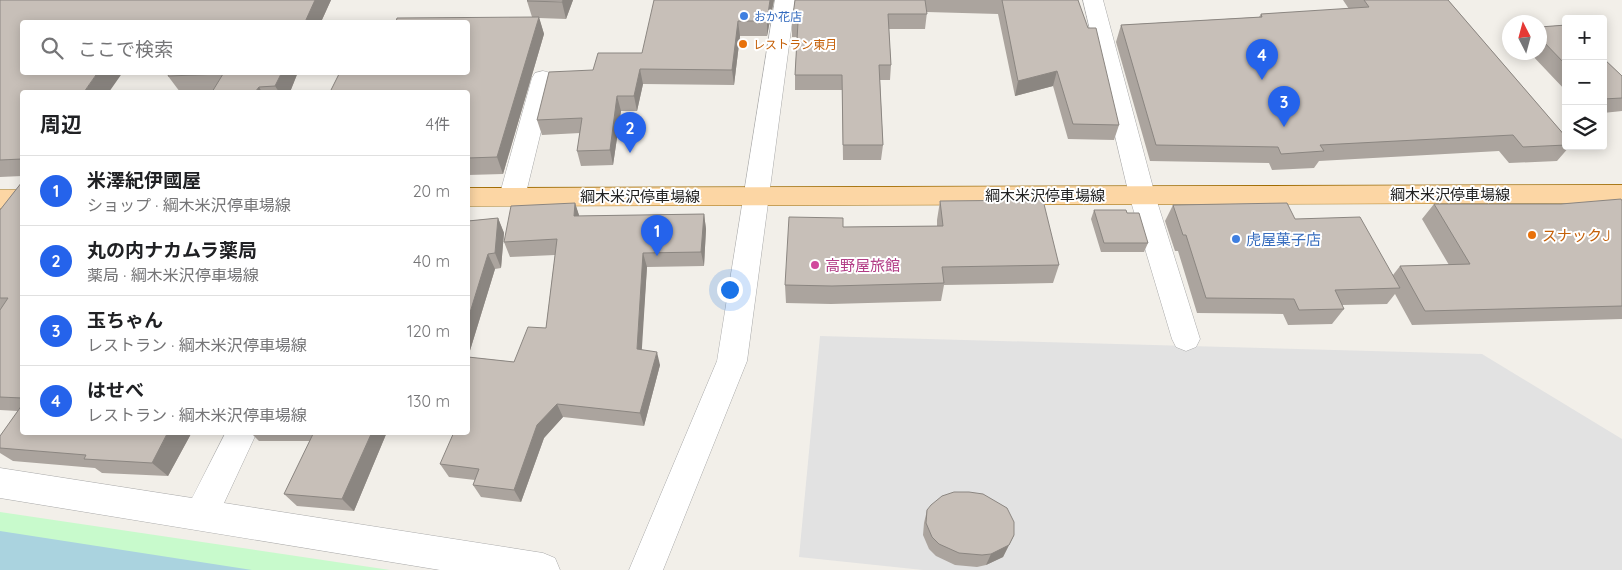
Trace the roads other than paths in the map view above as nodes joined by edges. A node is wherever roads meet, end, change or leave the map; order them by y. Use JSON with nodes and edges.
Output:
{"nodes":[{"id":1,"x":784,"y":0,"type":"edge"},
{"id":2,"x":1093,"y":0,"type":"edge"},
{"id":3,"x":543,"y":78,"type":"dead end"},
{"id":4,"x":1622,"y":194,"type":"edge"},
{"id":5,"x":755,"y":195,"type":"junction"},
{"id":6,"x":1142,"y":195,"type":"junction"},
{"id":7,"x":470,"y":197,"type":"edge"},
{"id":8,"x":512,"y":197,"type":"junction"},
{"id":9,"x":0,"y":199,"type":"edge"},
{"id":10,"x":20,"y":199,"type":"edge"},
{"id":11,"x":1186,"y":339,"type":"dead end"},
{"id":12,"x":241,"y":435,"type":"edge"},
{"id":13,"x":0,"y":483,"type":"edge"},
{"id":14,"x":202,"y":515,"type":"junction"},
{"id":15,"x":543,"y":570,"type":"edge"},
{"id":16,"x":646,"y":570,"type":"edge"}],
"edges":[{"from":1,"to":5,"type":"street"},
{"from":2,"to":6,"type":"street"},
{"from":3,"to":8,"type":"street"},
{"from":4,"to":6,"type":"main road","name":"綱木米沢停車場線"},
{"from":5,"to":6,"type":"main road","name":"綱木米沢停車場線"},
{"from":5,"to":8,"type":"main road","name":"綱木米沢停車場線"},
{"from":5,"to":16,"type":"street"},
{"from":6,"to":11,"type":"street"},
{"from":7,"to":8,"type":"main road","name":"綱木米沢停車場線"},
{"from":9,"to":10,"type":"main road"},
{"from":12,"to":14,"type":"street"},
{"from":13,"to":14,"type":"street"},
{"from":14,"to":15,"type":"street"}]}
